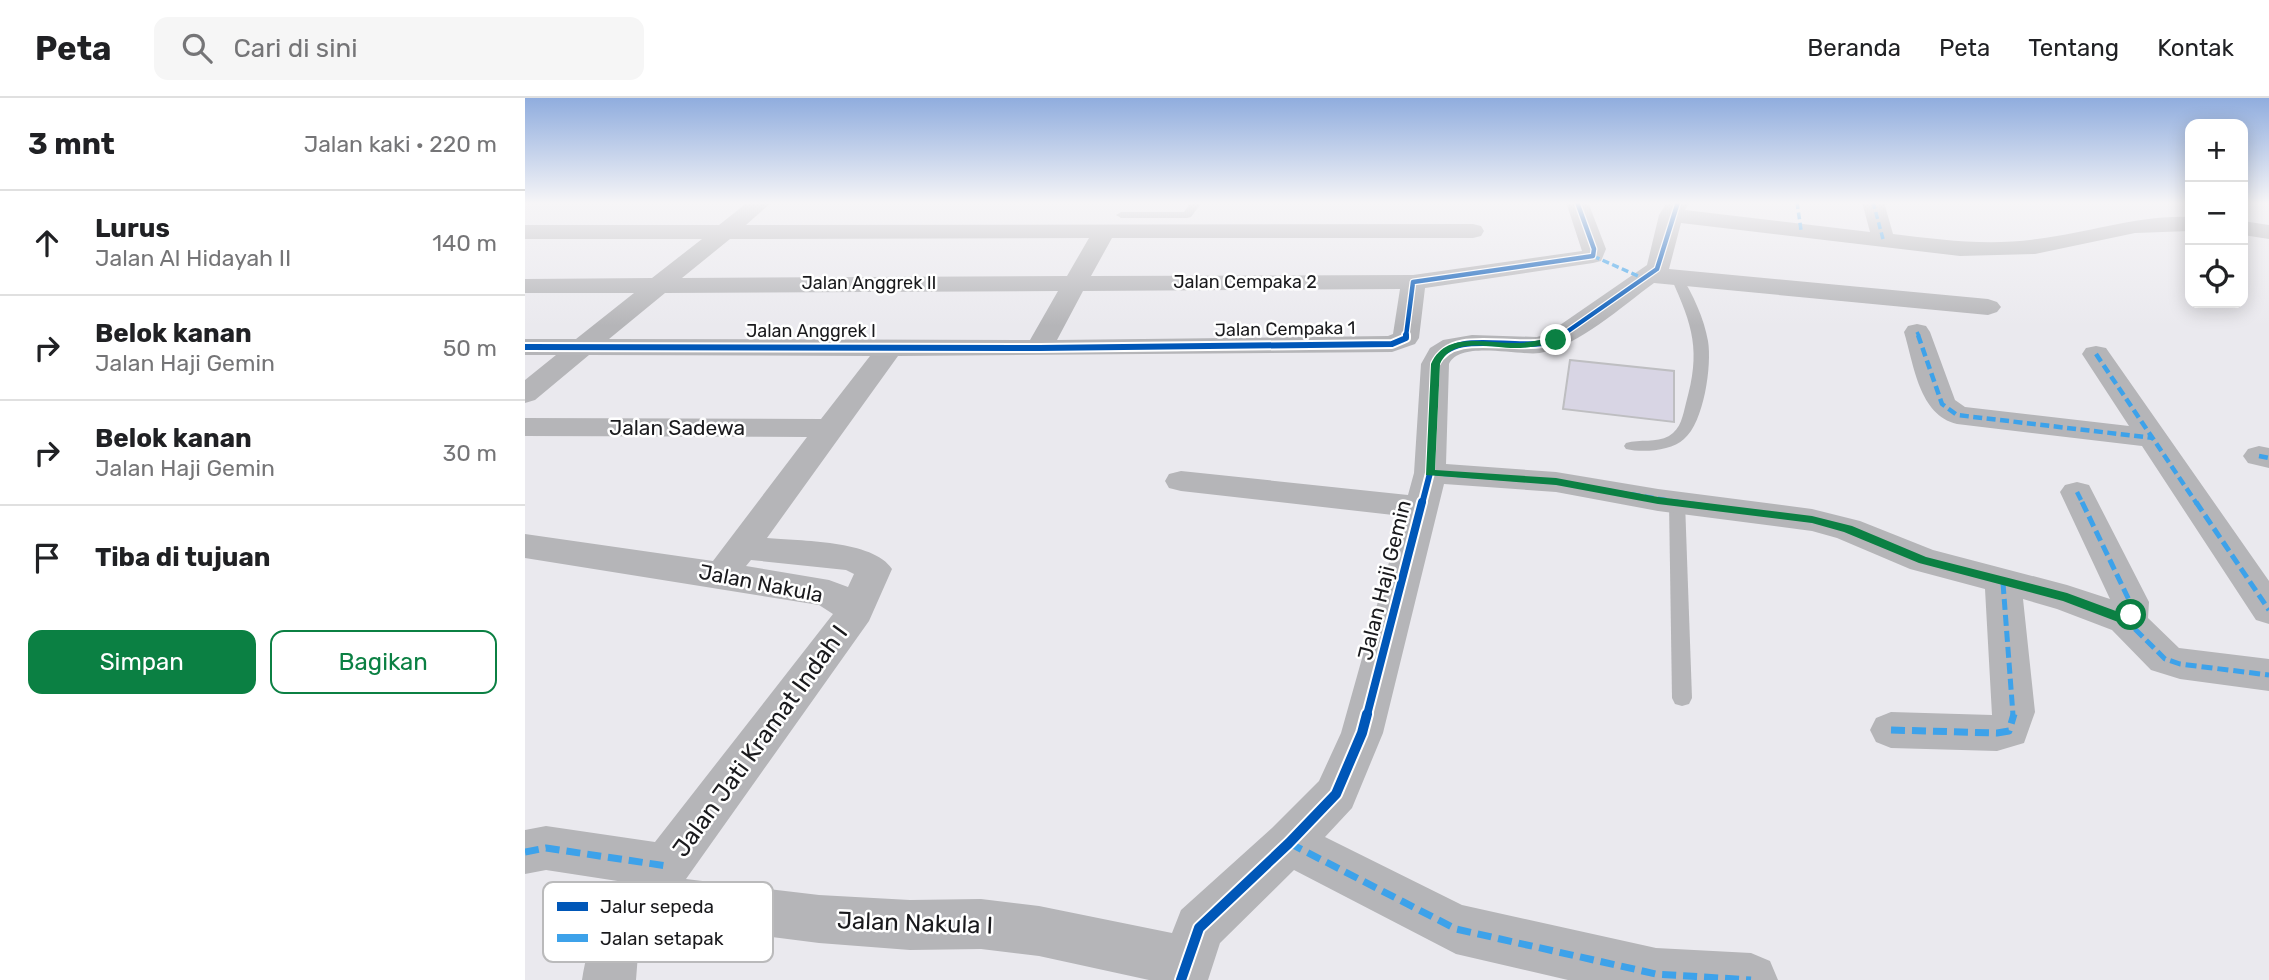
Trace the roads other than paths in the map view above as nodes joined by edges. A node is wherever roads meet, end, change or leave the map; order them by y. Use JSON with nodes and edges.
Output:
{"nodes":[{"id":1,"x":711,"y":243,"type":"edge"},
{"id":2,"x":1100,"y":243,"type":"edge"},
{"id":3,"x":1475,"y":243,"type":"edge"},
{"id":4,"x":1592,"y":243,"type":"edge"},
{"id":5,"x":1666,"y":243,"type":"edge"},
{"id":6,"x":1918,"y":243,"type":"edge"},
{"id":7,"x":2053,"y":243,"type":"edge"},
{"id":8,"x":1593,"y":256,"type":"junction"},
{"id":9,"x":1480,"y":272,"type":"junction"},
{"id":10,"x":1658,"y":277,"type":"junction"},
{"id":11,"x":1076,"y":282,"type":"junction"},
{"id":12,"x":1413,"y":282,"type":"junction"},
{"id":13,"x":661,"y":284,"type":"junction"},
{"id":14,"x":525,"y":286,"type":"edge"},
{"id":15,"x":1988,"y":307,"type":"dead end"},
{"id":16,"x":1917,"y":332,"type":"dead end"},
{"id":17,"x":525,"y":347,"type":"edge"},
{"id":18,"x":595,"y":347,"type":"junction"},
{"id":19,"x":891,"y":347,"type":"junction"},
{"id":20,"x":1039,"y":348,"type":"junction"},
{"id":21,"x":2096,"y":354,"type":"dead end"},
{"id":22,"x":525,"y":394,"type":"edge"},
{"id":23,"x":525,"y":412,"type":"edge"},
{"id":24,"x":525,"y":427,"type":"edge"},
{"id":25,"x":829,"y":428,"type":"junction"},
{"id":26,"x":2153,"y":439,"type":"junction"},
{"id":27,"x":1632,"y":446,"type":"dead end"},
{"id":28,"x":1430,"y":473,"type":"junction"},
{"id":29,"x":1181,"y":481,"type":"dead end"},
{"id":30,"x":2077,"y":492,"type":"dead end"},
{"id":31,"x":1677,"y":502,"type":"junction"},
{"id":32,"x":1421,"y":507,"type":"junction"},
{"id":33,"x":525,"y":546,"type":"edge"},
{"id":34,"x":731,"y":560,"type":"junction"},
{"id":35,"x":2003,"y":583,"type":"junction"},
{"id":36,"x":2269,"y":610,"type":"edge"},
{"id":37,"x":856,"y":611,"type":"joint"},
{"id":38,"x":2126,"y":620,"type":"junction"},
{"id":39,"x":2269,"y":675,"type":"edge"},
{"id":40,"x":1682,"y":698,"type":"dead end"},
{"id":41,"x":1891,"y":730,"type":"dead end"},
{"id":42,"x":1289,"y":843,"type":"junction"},
{"id":43,"x":525,"y":852,"type":"edge"},
{"id":44,"x":655,"y":882,"type":"joint"},
{"id":45,"x":773,"y":907,"type":"edge"},
{"id":46,"x":611,"y":962,"type":"edge"},
{"id":47,"x":1184,"y":971,"type":"edge"},
{"id":48,"x":609,"y":980,"type":"edge"},
{"id":49,"x":1751,"y":980,"type":"edge"}],
"edges":[{"from":1,"to":13,"type":"street"},
{"from":2,"to":11,"type":"street"},
{"from":3,"to":9,"type":"street"},
{"from":4,"to":8,"type":"street"},
{"from":5,"to":10,"type":"street"},
{"from":6,"to":7,"type":"street"},
{"from":8,"to":9,"type":"street"},
{"from":8,"to":10,"type":"street"},
{"from":9,"to":12,"type":"street"},
{"from":10,"to":15,"type":"street"},
{"from":10,"to":27,"type":"lane"},
{"from":10,"to":28,"type":"street","name":"Jalan Haji Gemin"},
{"from":11,"to":12,"type":"street","name":"Jalan Cempaka 2"},
{"from":11,"to":13,"type":"street","name":"Jalan Anggrek II"},
{"from":11,"to":20,"type":"street"},
{"from":12,"to":20,"type":"street","name":"Jalan Cempaka 1"},
{"from":13,"to":14,"type":"street","name":"Jalan Anggrek II"},
{"from":13,"to":18,"type":"street"},
{"from":16,"to":26,"type":"street"},
{"from":17,"to":18,"type":"street","name":"Jalan Anggrek I"},
{"from":18,"to":19,"type":"street","name":"Jalan Anggrek I"},
{"from":18,"to":22,"type":"street"},
{"from":18,"to":23,"type":"street"},
{"from":19,"to":20,"type":"street","name":"Jalan Anggrek I"},
{"from":19,"to":25,"type":"street"},
{"from":21,"to":26,"type":"street"},
{"from":24,"to":25,"type":"street","name":"Jalan Sadewa"},
{"from":25,"to":34,"type":"street"},
{"from":26,"to":36,"type":"street"},
{"from":28,"to":31,"type":"street"},
{"from":28,"to":32,"type":"street","name":"Jalan Haji Gemin"},
{"from":29,"to":32,"type":"street"},
{"from":30,"to":38,"type":"street"},
{"from":31,"to":35,"type":"street"},
{"from":31,"to":40,"type":"lane"},
{"from":32,"to":42,"type":"street","name":"Jalan Haji Gemin"},
{"from":33,"to":34,"type":"street","name":"Jalan Nakula"},
{"from":34,"to":37,"type":"street","name":"Jalan Nakula"},
{"from":35,"to":38,"type":"street"},
{"from":35,"to":41,"type":"street"},
{"from":37,"to":44,"type":"street","name":"Jalan Jati Kramat Indah I"},
{"from":38,"to":39,"type":"street"},
{"from":42,"to":47,"type":"street","name":"Jalan Haji Gemin"},
{"from":42,"to":49,"type":"street"},
{"from":43,"to":44,"type":"street","name":"Jalan Nakula I"},
{"from":45,"to":47,"type":"street","name":"Jalan Nakula I"},
{"from":46,"to":48,"type":"street","name":"Jalan Jati Kramat Indah I"}]}
